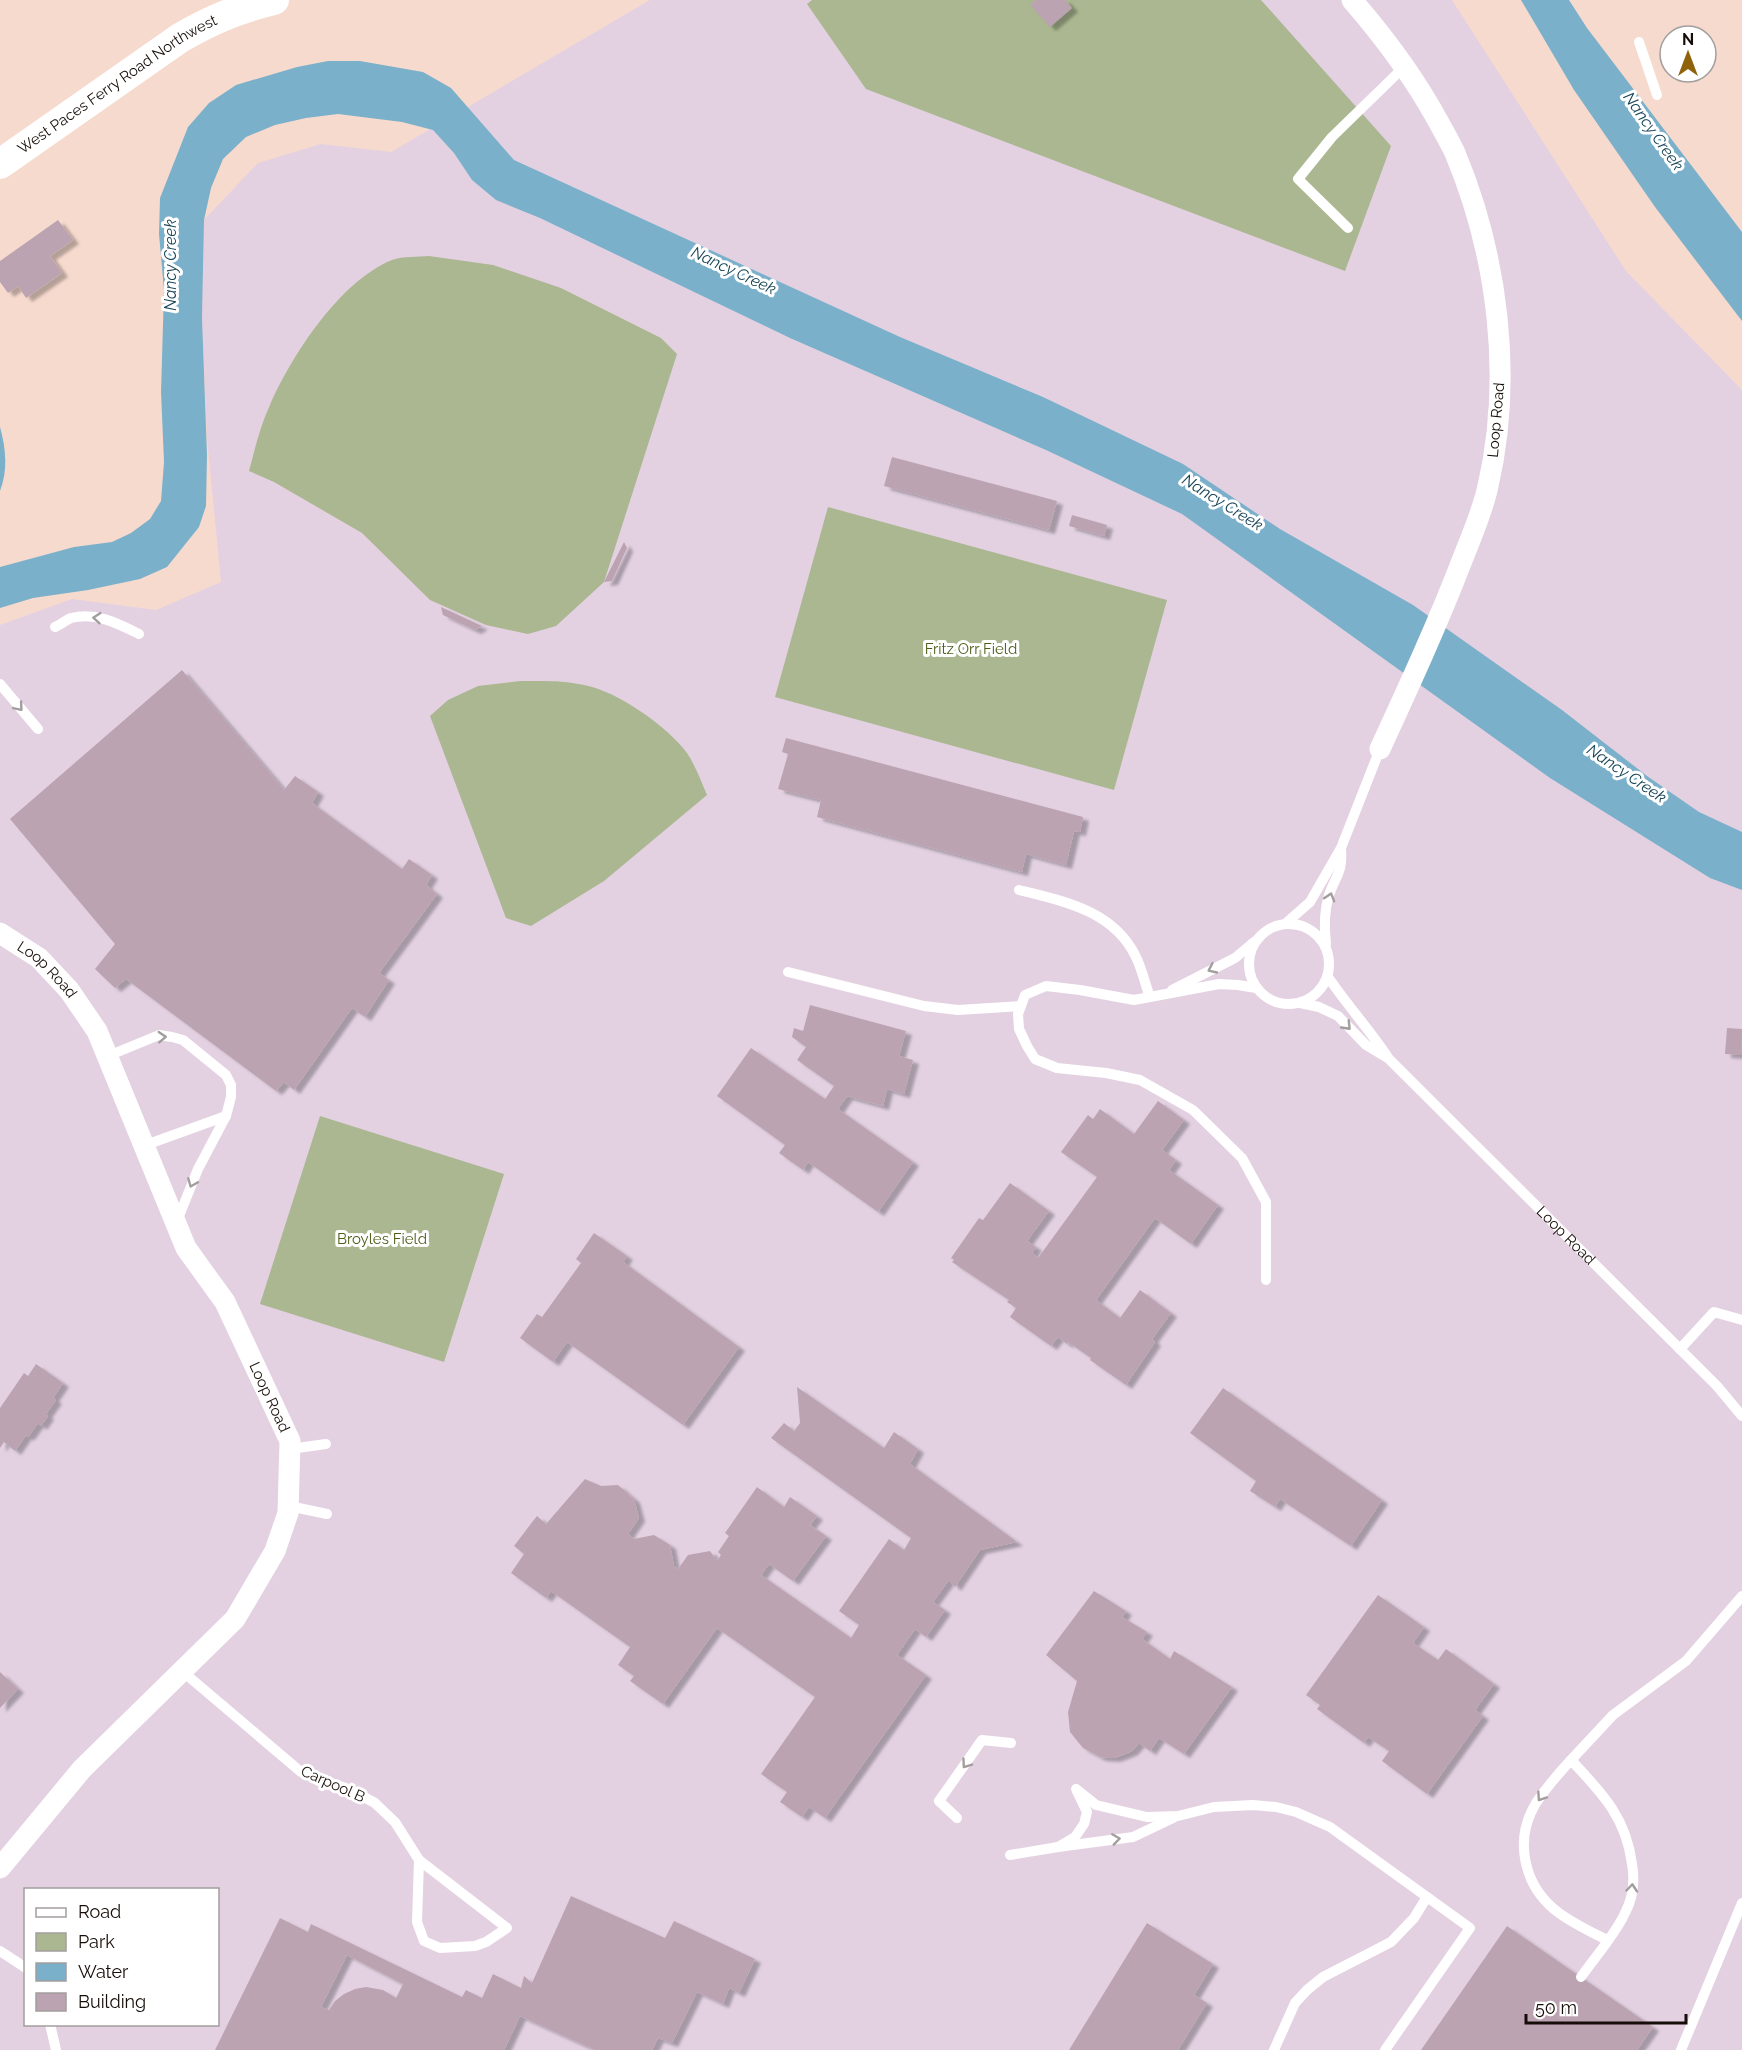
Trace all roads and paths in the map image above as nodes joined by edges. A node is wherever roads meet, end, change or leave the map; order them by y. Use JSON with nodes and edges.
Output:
{"nodes":[{"id":1,"x":274,"y":0,"type":"edge"},
{"id":2,"x":1352,"y":0,"type":"edge"},
{"id":3,"x":1639,"y":42,"type":"dead end"},
{"id":4,"x":1405,"y":66,"type":"junction"},
{"id":5,"x":1657,"y":94,"type":"dead end"},
{"id":6,"x":0,"y":164,"type":"edge"},
{"id":7,"x":1348,"y":228,"type":"dead end"},
{"id":8,"x":55,"y":627,"type":"dead end"},
{"id":9,"x":139,"y":634,"type":"dead end"},
{"id":10,"x":0,"y":684,"type":"edge"},
{"id":11,"x":38,"y":729,"type":"dead end"},
{"id":12,"x":1380,"y":749,"type":"joint"},
{"id":13,"x":1341,"y":848,"type":"junction"},
{"id":14,"x":1019,"y":890,"type":"dead end"},
{"id":15,"x":1285,"y":924,"type":"junction"},
{"id":16,"x":0,"y":933,"type":"edge"},
{"id":17,"x":1257,"y":939,"type":"junction"},
{"id":18,"x":1326,"y":947,"type":"junction"},
{"id":19,"x":788,"y":972,"type":"dead end"},
{"id":20,"x":1328,"y":976,"type":"junction"},
{"id":21,"x":1256,"y":988,"type":"junction"},
{"id":22,"x":1164,"y":995,"type":"junction"},
{"id":23,"x":1150,"y":997,"type":"junction"},
{"id":24,"x":1300,"y":1003,"type":"junction"},
{"id":25,"x":1021,"y":1006,"type":"junction"},
{"id":26,"x":108,"y":1056,"type":"junction"},
{"id":27,"x":1389,"y":1059,"type":"junction"},
{"id":28,"x":226,"y":1116,"type":"junction"},
{"id":29,"x":143,"y":1146,"type":"junction"},
{"id":30,"x":175,"y":1224,"type":"junction"},
{"id":31,"x":1266,"y":1280,"type":"dead end"},
{"id":32,"x":1742,"y":1320,"type":"edge"},
{"id":33,"x":1680,"y":1349,"type":"junction"},
{"id":34,"x":1742,"y":1416,"type":"edge"},
{"id":35,"x":326,"y":1444,"type":"dead end"},
{"id":36,"x":290,"y":1449,"type":"junction"},
{"id":37,"x":289,"y":1506,"type":"junction"},
{"id":38,"x":327,"y":1514,"type":"dead end"},
{"id":39,"x":1742,"y":1596,"type":"edge"},
{"id":40,"x":182,"y":1671,"type":"junction"},
{"id":41,"x":1011,"y":1743,"type":"dead end"},
{"id":42,"x":1570,"y":1761,"type":"junction"},
{"id":43,"x":1178,"y":1816,"type":"junction"},
{"id":44,"x":957,"y":1818,"type":"dead end"},
{"id":45,"x":1058,"y":1848,"type":"junction"},
{"id":46,"x":1010,"y":1855,"type":"dead end"},
{"id":47,"x":419,"y":1860,"type":"junction"},
{"id":48,"x":0,"y":1868,"type":"edge"},
{"id":49,"x":1427,"y":1897,"type":"junction"},
{"id":50,"x":1742,"y":1903,"type":"edge"},
{"id":51,"x":1607,"y":1940,"type":"junction"},
{"id":52,"x":0,"y":1951,"type":"edge"},
{"id":53,"x":24,"y":1967,"type":"edge"},
{"id":54,"x":1581,"y":1977,"type":"dead end"},
{"id":55,"x":50,"y":2026,"type":"edge"},
{"id":56,"x":56,"y":2050,"type":"edge"},
{"id":57,"x":1274,"y":2050,"type":"edge"},
{"id":58,"x":1385,"y":2050,"type":"edge"},
{"id":59,"x":1681,"y":2050,"type":"edge"}],
"edges":[{"from":1,"to":6,"type":"street","name":"West Paces Ferry Road Northwest"},
{"from":2,"to":4,"type":"street","name":"Loop Road"},
{"from":3,"to":5,"type":"lane"},
{"from":4,"to":7,"type":"lane"},
{"from":4,"to":12,"type":"street","name":"Loop Road"},
{"from":9,"to":8,"type":"lane","one_way":true},
{"from":10,"to":11,"type":"lane","one_way":true},
{"from":12,"to":13,"type":"lane","name":"Loop Road"},
{"from":13,"to":15,"type":"lane","name":"Loop Road"},
{"from":18,"to":13,"type":"lane","name":"Loop Road","one_way":true},
{"from":14,"to":23,"type":"lane"},
{"from":15,"to":17,"type":"lane"},
{"from":15,"to":18,"type":"lane"},
{"from":16,"to":26,"type":"street","name":"Loop Road"},
{"from":17,"to":21,"type":"lane"},
{"from":17,"to":22,"type":"lane","one_way":true},
{"from":18,"to":20,"type":"lane"},
{"from":19,"to":25,"type":"lane"},
{"from":20,"to":24,"type":"lane"},
{"from":20,"to":27,"type":"lane","name":"Loop Road"},
{"from":21,"to":22,"type":"lane"},
{"from":21,"to":24,"type":"lane"},
{"from":22,"to":23,"type":"lane"},
{"from":23,"to":25,"type":"lane"},
{"from":24,"to":27,"type":"lane","name":"Loop Road","one_way":true},
{"from":25,"to":31,"type":"lane"},
{"from":26,"to":28,"type":"lane","one_way":true},
{"from":26,"to":29,"type":"street","name":"Loop Road"},
{"from":27,"to":33,"type":"lane","name":"Loop Road"},
{"from":28,"to":29,"type":"lane"},
{"from":28,"to":30,"type":"lane","one_way":true},
{"from":29,"to":30,"type":"street","name":"Loop Road"},
{"from":30,"to":36,"type":"street","name":"Loop Road"},
{"from":32,"to":33,"type":"lane"},
{"from":33,"to":34,"type":"lane","name":"Loop Road"},
{"from":35,"to":36,"type":"lane"},
{"from":36,"to":37,"type":"street","name":"Loop Road"},
{"from":37,"to":38,"type":"lane"},
{"from":37,"to":40,"type":"street","name":"Loop Road"},
{"from":39,"to":42,"type":"lane"},
{"from":40,"to":47,"type":"lane","name":"Carpool B"},
{"from":40,"to":48,"type":"street","name":"Loop Road"},
{"from":41,"to":44,"type":"lane","one_way":true},
{"from":51,"to":42,"type":"lane","one_way":true},
{"from":42,"to":51,"type":"lane","one_way":true},
{"from":45,"to":43,"type":"lane","one_way":true},
{"from":43,"to":45,"type":"lane"},
{"from":43,"to":49,"type":"lane"},
{"from":45,"to":46,"type":"lane"},
{"from":47,"to":47,"type":"lane","name":"Carpool B"},
{"from":49,"to":57,"type":"lane"},
{"from":49,"to":58,"type":"lane"},
{"from":50,"to":59,"type":"lane"},
{"from":51,"to":54,"type":"lane"},
{"from":52,"to":53,"type":"lane"},
{"from":55,"to":56,"type":"lane"}]}
